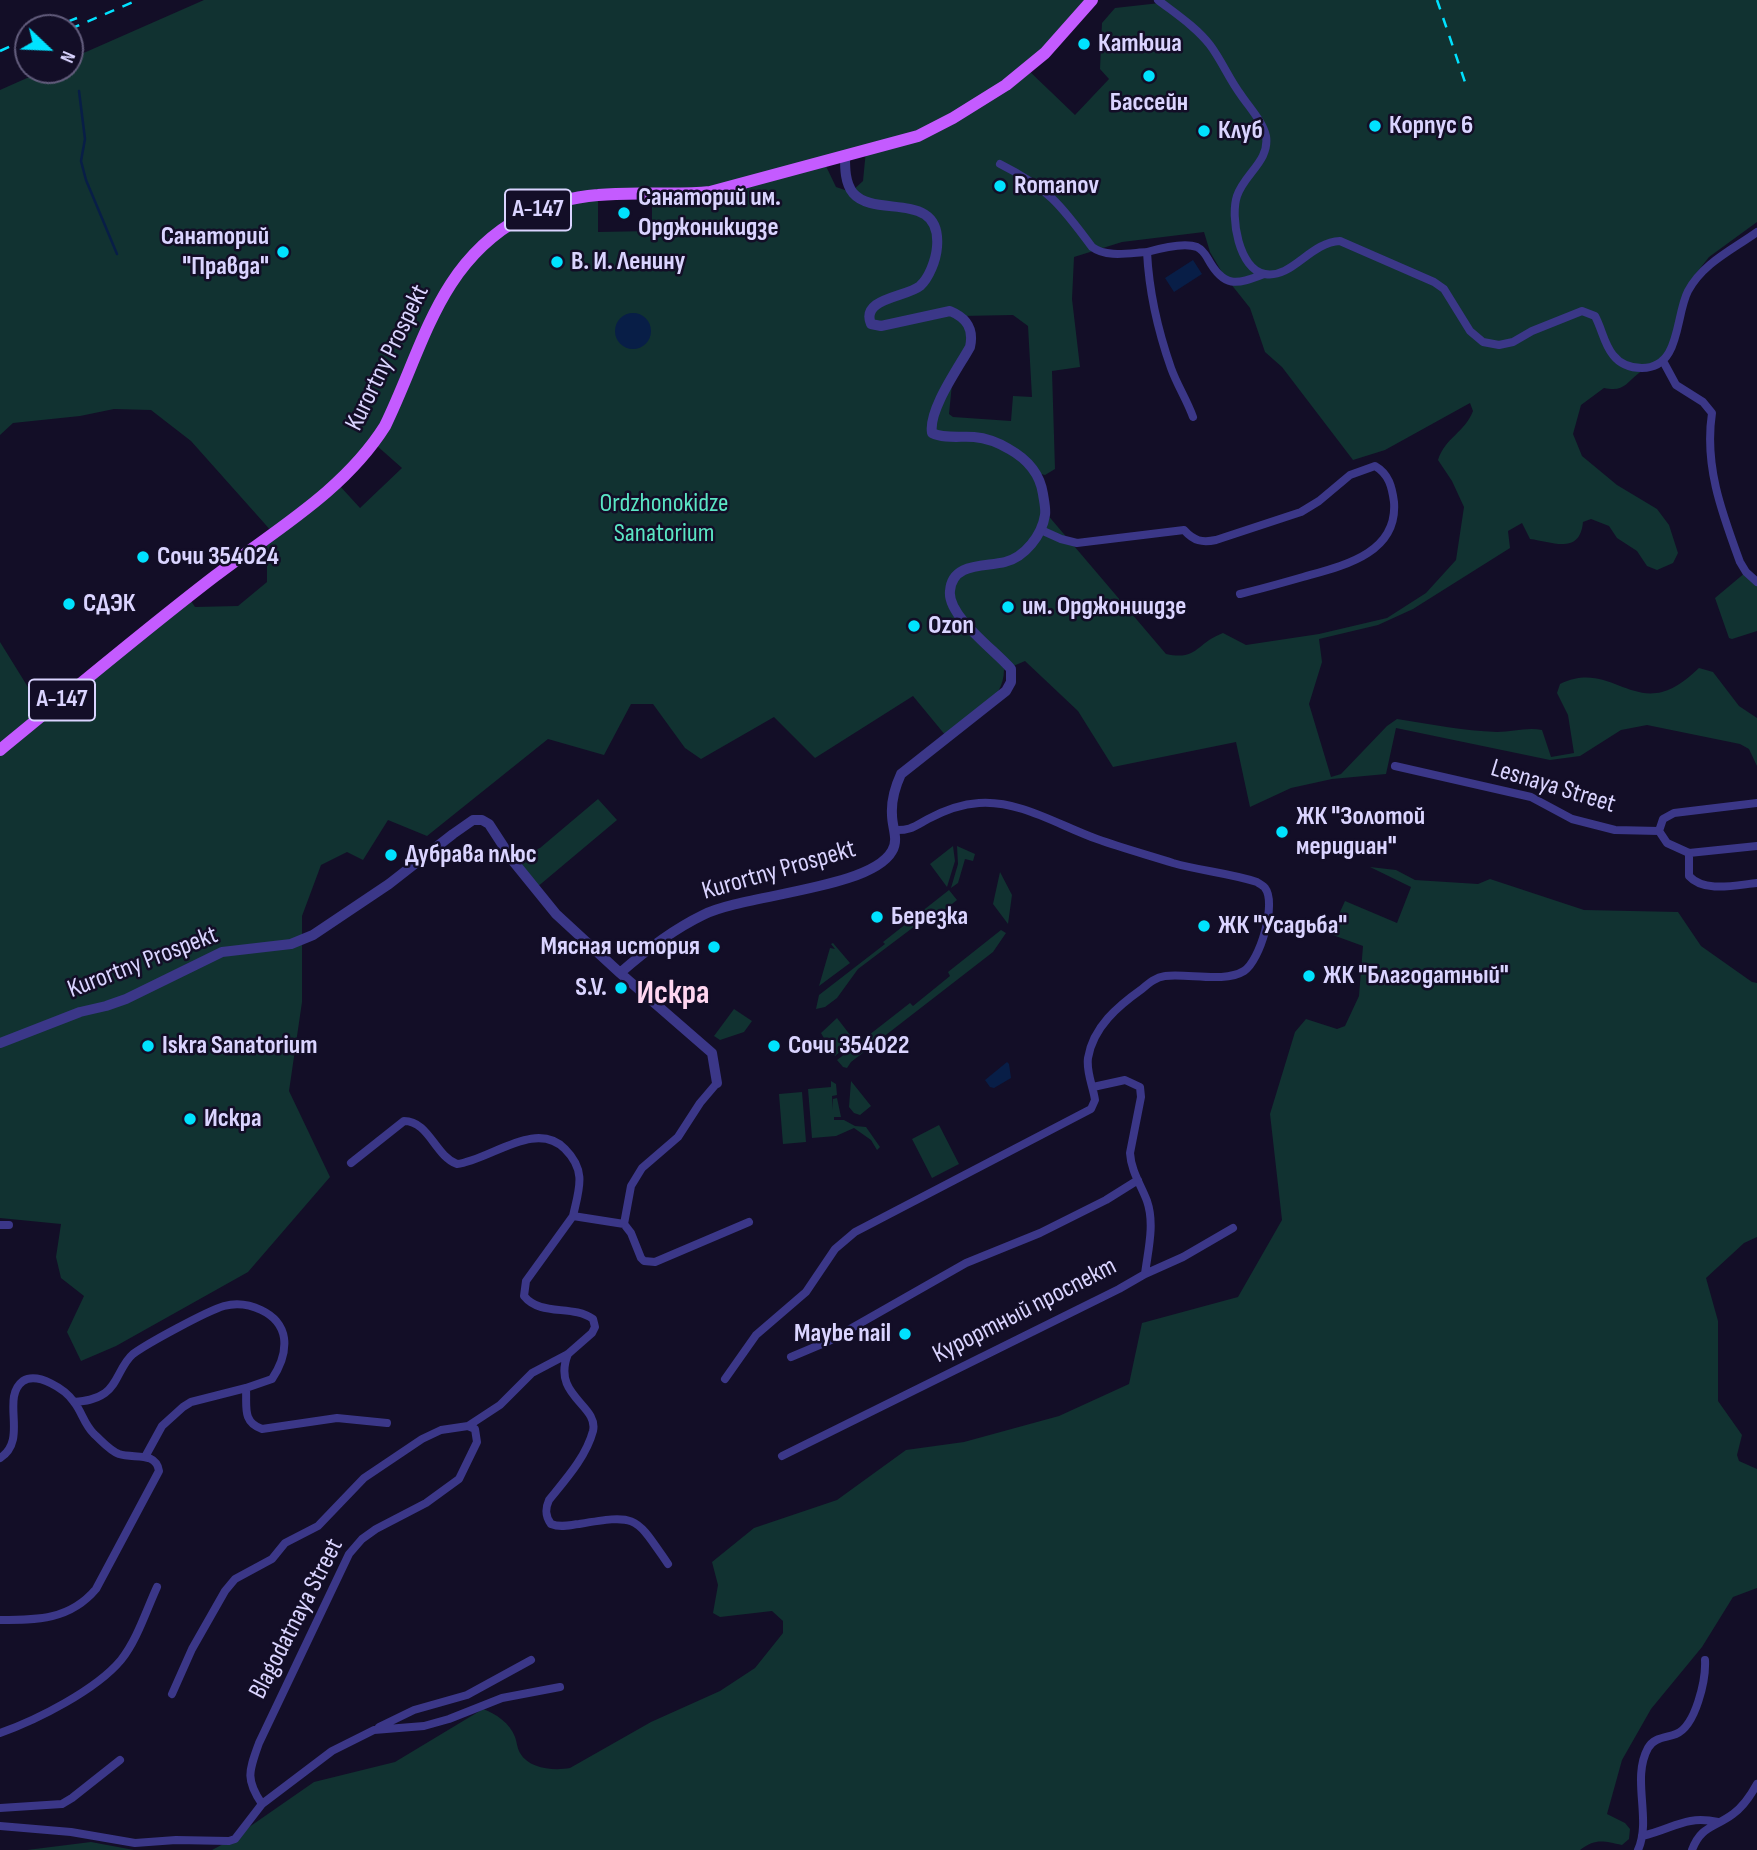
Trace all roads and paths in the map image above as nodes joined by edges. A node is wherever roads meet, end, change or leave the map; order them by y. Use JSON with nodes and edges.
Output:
{"nodes":[{"id":1,"x":1092,"y":0,"type":"edge"},
{"id":2,"x":1158,"y":0,"type":"edge"},
{"id":3,"x":845,"y":156,"type":"junction"},
{"id":4,"x":1000,"y":163,"type":"dead end"},
{"id":5,"x":1757,"y":232,"type":"edge"},
{"id":6,"x":1147,"y":252,"type":"junction"},
{"id":7,"x":1264,"y":274,"type":"junction"},
{"id":8,"x":1663,"y":360,"type":"junction"},
{"id":9,"x":1193,"y":417,"type":"dead end"},
{"id":10,"x":1041,"y":530,"type":"junction"},
{"id":11,"x":1757,"y":582,"type":"edge"},
{"id":12,"x":1240,"y":594,"type":"dead end"},
{"id":13,"x":0,"y":750,"type":"edge"},
{"id":14,"x":1395,"y":766,"type":"dead end"},
{"id":15,"x":1757,"y":803,"type":"edge"},
{"id":16,"x":894,"y":830,"type":"junction"},
{"id":17,"x":1659,"y":831,"type":"junction"},
{"id":18,"x":1757,"y":846,"type":"edge"},
{"id":19,"x":1689,"y":853,"type":"junction"},
{"id":20,"x":1757,"y":883,"type":"edge"},
{"id":21,"x":620,"y":973,"type":"junction"},
{"id":22,"x":0,"y":1043,"type":"edge"},
{"id":23,"x":716,"y":1083,"type":"joint"},
{"id":24,"x":1093,"y":1087,"type":"junction"},
{"id":25,"x":351,"y":1163,"type":"dead end"},
{"id":26,"x":1138,"y":1180,"type":"junction"},
{"id":27,"x":573,"y":1216,"type":"junction"},
{"id":28,"x":749,"y":1222,"type":"dead end"},
{"id":29,"x":624,"y":1224,"type":"junction"},
{"id":30,"x":1233,"y":1228,"type":"dead end"},
{"id":31,"x":1145,"y":1274,"type":"junction"},
{"id":32,"x":568,"y":1354,"type":"junction"},
{"id":33,"x":791,"y":1357,"type":"dead end"},
{"id":34,"x":725,"y":1379,"type":"dead end"},
{"id":35,"x":246,"y":1388,"type":"junction"},
{"id":36,"x":74,"y":1402,"type":"junction"},
{"id":37,"x":387,"y":1423,"type":"dead end"},
{"id":38,"x":468,"y":1426,"type":"junction"},
{"id":39,"x":782,"y":1456,"type":"dead end"},
{"id":40,"x":145,"y":1457,"type":"junction"},
{"id":41,"x":0,"y":1458,"type":"edge"},
{"id":42,"x":668,"y":1564,"type":"dead end"},
{"id":43,"x":157,"y":1587,"type":"dead end"},
{"id":44,"x":0,"y":1620,"type":"edge"},
{"id":45,"x":531,"y":1660,"type":"dead end"},
{"id":46,"x":1705,"y":1660,"type":"dead end"},
{"id":47,"x":560,"y":1687,"type":"dead end"},
{"id":48,"x":172,"y":1694,"type":"dead end"},
{"id":49,"x":374,"y":1730,"type":"junction"},
{"id":50,"x":0,"y":1733,"type":"edge"},
{"id":51,"x":120,"y":1760,"type":"dead end"},
{"id":52,"x":1757,"y":1783,"type":"edge"},
{"id":53,"x":262,"y":1804,"type":"junction"},
{"id":54,"x":0,"y":1808,"type":"edge"},
{"id":55,"x":1718,"y":1822,"type":"junction"},
{"id":56,"x":0,"y":1826,"type":"edge"},
{"id":57,"x":1642,"y":1836,"type":"junction"},
{"id":58,"x":1638,"y":1850,"type":"edge"},
{"id":59,"x":1692,"y":1850,"type":"edge"}],
"edges":[{"from":1,"to":3,"type":"main road","name":"Kurortny Prospekt","number":"А-147"},
{"from":2,"to":7,"type":"street"},
{"from":3,"to":10,"type":"street"},
{"from":3,"to":13,"type":"main road","name":"Kurortny Prospekt","number":"А-147"},
{"from":4,"to":6,"type":"street"},
{"from":5,"to":8,"type":"street"},
{"from":6,"to":7,"type":"street"},
{"from":6,"to":9,"type":"street"},
{"from":7,"to":8,"type":"street"},
{"from":8,"to":11,"type":"street"},
{"from":10,"to":12,"type":"street"},
{"from":10,"to":16,"type":"street","name":"Kurortny Prospekt"},
{"from":14,"to":17,"type":"street","name":"Lesnaya Street"},
{"from":15,"to":17,"type":"street"},
{"from":16,"to":21,"type":"street","name":"Kurortny Prospekt"},
{"from":16,"to":24,"type":"street"},
{"from":17,"to":19,"type":"street"},
{"from":18,"to":19,"type":"street"},
{"from":19,"to":20,"type":"street"},
{"from":21,"to":22,"type":"street","name":"Kurortny Prospekt"},
{"from":21,"to":23,"type":"street","name":"Kurortny Prospekt"},
{"from":23,"to":29,"type":"street","name":"Kurortny Prospekt"},
{"from":24,"to":26,"type":"street","name":"Курортный проспект"},
{"from":24,"to":34,"type":"street"},
{"from":25,"to":27,"type":"street"},
{"from":26,"to":31,"type":"street","name":"Курортный проспект"},
{"from":26,"to":33,"type":"street"},
{"from":27,"to":29,"type":"street"},
{"from":27,"to":32,"type":"street"},
{"from":28,"to":29,"type":"street"},
{"from":30,"to":31,"type":"street"},
{"from":31,"to":39,"type":"street","name":"Курортный проспект"},
{"from":32,"to":38,"type":"street"},
{"from":32,"to":42,"type":"street"},
{"from":35,"to":36,"type":"street"},
{"from":35,"to":37,"type":"street"},
{"from":35,"to":40,"type":"street"},
{"from":36,"to":40,"type":"street"},
{"from":36,"to":41,"type":"street"},
{"from":38,"to":48,"type":"street","name":"Blagodatnaya Street"},
{"from":38,"to":53,"type":"street","name":"Blagodatnaya Street"},
{"from":40,"to":44,"type":"street"},
{"from":43,"to":50,"type":"street"},
{"from":45,"to":49,"type":"street"},
{"from":46,"to":57,"type":"street"},
{"from":47,"to":49,"type":"street"},
{"from":49,"to":53,"type":"street"},
{"from":51,"to":54,"type":"street"},
{"from":52,"to":55,"type":"street"},
{"from":53,"to":56,"type":"street"},
{"from":55,"to":57,"type":"street"},
{"from":55,"to":59,"type":"street"},
{"from":57,"to":58,"type":"street"}]}
